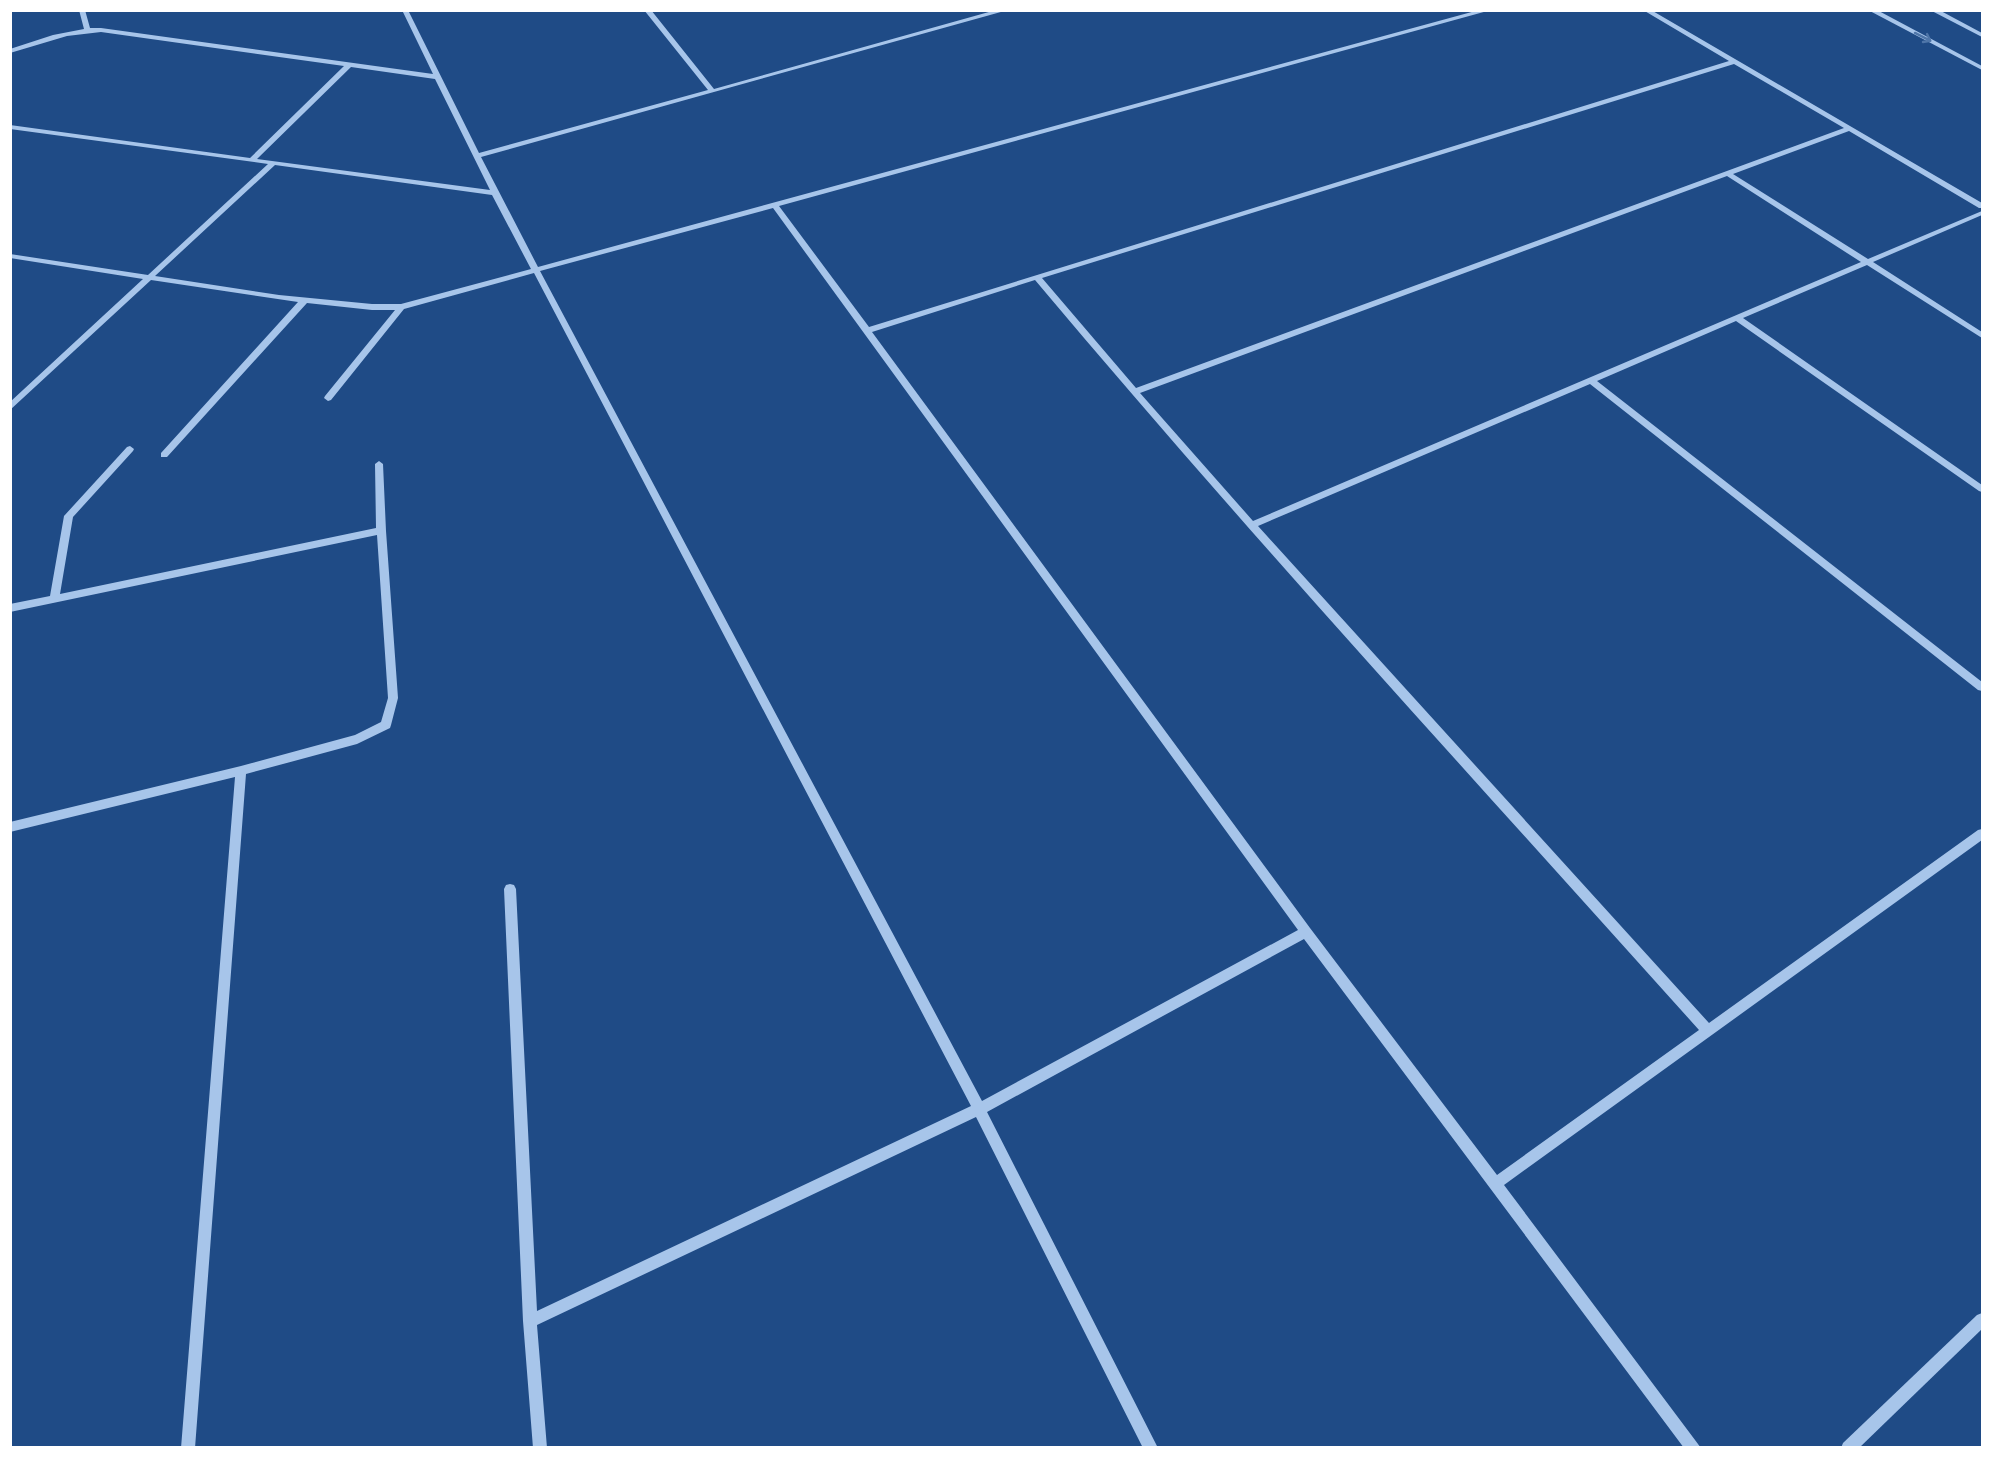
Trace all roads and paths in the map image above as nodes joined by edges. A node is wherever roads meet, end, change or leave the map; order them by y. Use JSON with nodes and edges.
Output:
{"nodes":[{"id":1,"x":82,"y":10,"type":"edge"},
{"id":2,"x":405,"y":10,"type":"edge"},
{"id":3,"x":647,"y":10,"type":"edge"},
{"id":4,"x":1005,"y":10,"type":"edge"},
{"id":5,"x":1488,"y":10,"type":"edge"},
{"id":6,"x":1646,"y":10,"type":"edge"},
{"id":7,"x":1870,"y":10,"type":"edge"},
{"id":8,"x":1933,"y":10,"type":"edge"},
{"id":9,"x":87,"y":30,"type":"junction"},
{"id":10,"x":1983,"y":35,"type":"edge"},
{"id":11,"x":10,"y":51,"type":"edge"},
{"id":12,"x":1733,"y":62,"type":"junction"},
{"id":13,"x":349,"y":65,"type":"junction"},
{"id":14,"x":1983,"y":68,"type":"edge"},
{"id":15,"x":438,"y":77,"type":"junction"},
{"id":16,"x":711,"y":91,"type":"junction"},
{"id":17,"x":10,"y":127,"type":"edge"},
{"id":18,"x":1849,"y":129,"type":"junction"},
{"id":19,"x":477,"y":156,"type":"junction"},
{"id":20,"x":253,"y":159,"type":"junction"},
{"id":21,"x":274,"y":162,"type":"junction"},
{"id":22,"x":1728,"y":174,"type":"junction"},
{"id":23,"x":495,"y":193,"type":"junction"},
{"id":24,"x":776,"y":205,"type":"junction"},
{"id":25,"x":1983,"y":207,"type":"edge"},
{"id":26,"x":1983,"y":213,"type":"edge"},
{"id":27,"x":10,"y":256,"type":"edge"},
{"id":28,"x":1867,"y":262,"type":"junction"},
{"id":29,"x":536,"y":270,"type":"junction"},
{"id":30,"x":151,"y":277,"type":"junction"},
{"id":31,"x":1037,"y":277,"type":"junction"},
{"id":32,"x":305,"y":300,"type":"junction"},
{"id":33,"x":401,"y":307,"type":"junction"},
{"id":34,"x":1737,"y":318,"type":"junction"},
{"id":35,"x":866,"y":331,"type":"junction"},
{"id":36,"x":1983,"y":334,"type":"edge"},
{"id":37,"x":1591,"y":380,"type":"junction"},
{"id":38,"x":1134,"y":392,"type":"junction"},
{"id":39,"x":328,"y":398,"type":"dead end"},
{"id":40,"x":10,"y":407,"type":"edge"},
{"id":41,"x":130,"y":449,"type":"dead end"},
{"id":42,"x":164,"y":455,"type":"dead end"},
{"id":43,"x":379,"y":464,"type":"dead end"},
{"id":44,"x":1983,"y":489,"type":"edge"},
{"id":45,"x":1252,"y":525,"type":"junction"},
{"id":46,"x":381,"y":531,"type":"junction"},
{"id":47,"x":54,"y":599,"type":"junction"},
{"id":48,"x":10,"y":608,"type":"edge"},
{"id":49,"x":1983,"y":687,"type":"edge"},
{"id":50,"x":241,"y":771,"type":"junction"},
{"id":51,"x":10,"y":827,"type":"edge"},
{"id":52,"x":1983,"y":834,"type":"edge"},
{"id":53,"x":510,"y":889,"type":"dead end"},
{"id":54,"x":1306,"y":932,"type":"junction"},
{"id":55,"x":1708,"y":1031,"type":"junction"},
{"id":56,"x":979,"y":1109,"type":"junction"},
{"id":57,"x":1496,"y":1183,"type":"junction"},
{"id":58,"x":1983,"y":1320,"type":"edge"},
{"id":59,"x":530,"y":1321,"type":"junction"},
{"id":60,"x":188,"y":1448,"type":"edge"},
{"id":61,"x":540,"y":1448,"type":"edge"},
{"id":62,"x":1151,"y":1448,"type":"edge"},
{"id":63,"x":1694,"y":1448,"type":"edge"},
{"id":64,"x":1848,"y":1448,"type":"edge"}],
"edges":[{"from":1,"to":9,"type":"street"},
{"from":2,"to":15,"type":"street"},
{"from":3,"to":16,"type":"street"},
{"from":4,"to":16,"type":"street"},
{"from":5,"to":24,"type":"street"},
{"from":6,"to":12,"type":"street"},
{"from":7,"to":14,"type":"street","one_way":true},
{"from":8,"to":10,"type":"street"},
{"from":9,"to":11,"type":"street"},
{"from":9,"to":13,"type":"street"},
{"from":12,"to":18,"type":"street"},
{"from":12,"to":31,"type":"street"},
{"from":13,"to":15,"type":"street"},
{"from":13,"to":20,"type":"street"},
{"from":15,"to":19,"type":"street"},
{"from":16,"to":19,"type":"street"},
{"from":17,"to":20,"type":"street"},
{"from":18,"to":22,"type":"street"},
{"from":18,"to":25,"type":"street"},
{"from":19,"to":23,"type":"street"},
{"from":20,"to":21,"type":"street"},
{"from":21,"to":23,"type":"street"},
{"from":21,"to":30,"type":"street"},
{"from":22,"to":28,"type":"street"},
{"from":22,"to":38,"type":"street"},
{"from":23,"to":29,"type":"street"},
{"from":24,"to":29,"type":"street"},
{"from":24,"to":35,"type":"street"},
{"from":26,"to":28,"type":"street"},
{"from":27,"to":30,"type":"street"},
{"from":28,"to":34,"type":"street"},
{"from":28,"to":36,"type":"street"},
{"from":29,"to":33,"type":"street"},
{"from":29,"to":56,"type":"street"},
{"from":30,"to":32,"type":"street"},
{"from":30,"to":40,"type":"street"},
{"from":31,"to":35,"type":"street"},
{"from":31,"to":38,"type":"street"},
{"from":32,"to":33,"type":"street"},
{"from":32,"to":42,"type":"street"},
{"from":33,"to":39,"type":"street"},
{"from":34,"to":37,"type":"street"},
{"from":34,"to":44,"type":"street"},
{"from":35,"to":54,"type":"street"},
{"from":37,"to":45,"type":"street"},
{"from":37,"to":49,"type":"street"},
{"from":38,"to":45,"type":"street"},
{"from":41,"to":47,"type":"street"},
{"from":43,"to":46,"type":"street"},
{"from":45,"to":55,"type":"street"},
{"from":46,"to":47,"type":"street"},
{"from":46,"to":50,"type":"street"},
{"from":47,"to":48,"type":"street"},
{"from":50,"to":51,"type":"street"},
{"from":50,"to":60,"type":"street"},
{"from":52,"to":55,"type":"street"},
{"from":53,"to":59,"type":"street"},
{"from":54,"to":56,"type":"street"},
{"from":54,"to":57,"type":"street"},
{"from":55,"to":57,"type":"street"},
{"from":56,"to":59,"type":"street"},
{"from":56,"to":62,"type":"street"},
{"from":57,"to":63,"type":"street"},
{"from":58,"to":64,"type":"street"},
{"from":59,"to":61,"type":"street"}]}
